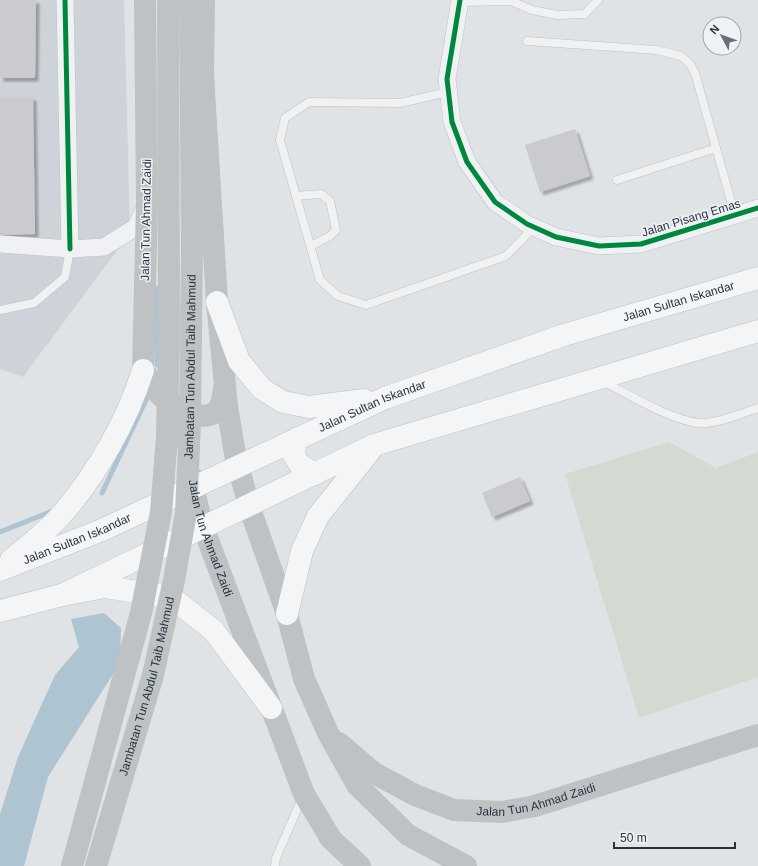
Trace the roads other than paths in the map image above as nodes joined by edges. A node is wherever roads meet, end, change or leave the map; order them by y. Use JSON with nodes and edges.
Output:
{"nodes":[{"id":1,"x":65,"y":0,"type":"edge"},
{"id":2,"x":145,"y":0,"type":"edge"},
{"id":3,"x":168,"y":0,"type":"edge"},
{"id":4,"x":190,"y":0,"type":"edge"},
{"id":5,"x":204,"y":0,"type":"edge"},
{"id":6,"x":598,"y":0,"type":"edge"},
{"id":7,"x":460,"y":1,"type":"edge"},
{"id":8,"x":511,"y":1,"type":"edge"},
{"id":9,"x":527,"y":41,"type":"dead end"},
{"id":10,"x":448,"y":92,"type":"junction"},
{"id":11,"x":716,"y":148,"type":"junction"},
{"id":12,"x":617,"y":180,"type":"dead end"},
{"id":13,"x":296,"y":196,"type":"junction"},
{"id":14,"x":147,"y":203,"type":"junction"},
{"id":15,"x":758,"y":208,"type":"edge"},
{"id":16,"x":734,"y":215,"type":"junction"},
{"id":17,"x":534,"y":228,"type":"junction"},
{"id":18,"x":0,"y":244,"type":"edge"},
{"id":19,"x":311,"y":246,"type":"junction"},
{"id":20,"x":70,"y":249,"type":"junction"},
{"id":21,"x":758,"y":278,"type":"edge"},
{"id":22,"x":217,"y":302,"type":"junction"},
{"id":23,"x":0,"y":310,"type":"edge"},
{"id":24,"x":758,"y":331,"type":"edge"},
{"id":25,"x":143,"y":370,"type":"junction"},
{"id":26,"x":598,"y":379,"type":"junction"},
{"id":27,"x":224,"y":386,"type":"junction"},
{"id":28,"x":385,"y":398,"type":"junction"},
{"id":29,"x":758,"y":408,"type":"edge"},
{"id":30,"x":179,"y":410,"type":"junction"},
{"id":31,"x":298,"y":438,"type":"junction"},
{"id":32,"x":374,"y":445,"type":"junction"},
{"id":33,"x":239,"y":466,"type":"junction"},
{"id":34,"x":315,"y":474,"type":"junction"},
{"id":35,"x":194,"y":487,"type":"junction"},
{"id":36,"x":249,"y":506,"type":"junction"},
{"id":37,"x":204,"y":527,"type":"junction"},
{"id":38,"x":0,"y":570,"type":"edge"},
{"id":39,"x":62,"y":595,"type":"junction"},
{"id":40,"x":0,"y":611,"type":"edge"},
{"id":41,"x":287,"y":614,"type":"junction"},
{"id":42,"x":271,"y":708,"type":"junction"},
{"id":43,"x":328,"y":733,"type":"junction"},
{"id":44,"x":758,"y":735,"type":"edge"},
{"id":45,"x":304,"y":794,"type":"junction"},
{"id":46,"x":72,"y":866,"type":"edge"},
{"id":47,"x":96,"y":866,"type":"edge"},
{"id":48,"x":275,"y":866,"type":"edge"},
{"id":49,"x":360,"y":866,"type":"edge"},
{"id":50,"x":466,"y":866,"type":"edge"}],
"edges":[{"from":1,"to":20,"type":"street"},
{"from":2,"to":14,"type":"main road","name":"Jalan Tun Ahmad Zaidi"},
{"from":3,"to":46,"type":"main road","name":"Jambatan Tun Abdul Taib Mahmud","bridge":true},
{"from":4,"to":47,"type":"main road","name":"Jambatan Tun Abdul Taib Mahmud","bridge":true},
{"from":5,"to":22,"type":"main road","name":"Jalan Tun Ahmad Zaidi"},
{"from":6,"to":8,"type":"lane"},
{"from":7,"to":8,"type":"lane"},
{"from":7,"to":10,"type":"street","name":"Jalan Pisang Emas"},
{"from":9,"to":11,"type":"lane"},
{"from":10,"to":13,"type":"lane"},
{"from":10,"to":17,"type":"street","name":"Jalan Pisang Emas"},
{"from":11,"to":12,"type":"lane"},
{"from":11,"to":16,"type":"lane"},
{"from":13,"to":19,"type":"lane"},
{"from":13,"to":19,"type":"lane"},
{"from":14,"to":20,"type":"street"},
{"from":14,"to":25,"type":"main road","name":"Jalan Tun Ahmad Zaidi"},
{"from":15,"to":16,"type":"street","name":"Jalan Pisang Emas"},
{"from":16,"to":17,"type":"street","name":"Jalan Pisang Emas"},
{"from":17,"to":19,"type":"lane"},
{"from":18,"to":20,"type":"street"},
{"from":20,"to":23,"type":"lane"},
{"from":21,"to":28,"type":"main road","name":"Jalan Sultan Iskandar"},
{"from":22,"to":27,"type":"main road","name":"Jalan Tun Ahmad Zaidi"},
{"from":22,"to":28,"type":"main road"},
{"from":24,"to":26,"type":"main road"},
{"from":25,"to":30,"type":"main road"},
{"from":25,"to":38,"type":"main road"},
{"from":26,"to":29,"type":"lane"},
{"from":26,"to":32,"type":"main road"},
{"from":27,"to":30,"type":"main road"},
{"from":27,"to":33,"type":"main road","name":"Jalan Tun Ahmad Zaidi"},
{"from":28,"to":31,"type":"main road","name":"Jalan Sultan Iskandar"},
{"from":30,"to":35,"type":"main road","name":"Jalan Tun Ahmad Zaidi"},
{"from":31,"to":33,"type":"main road","name":"Jalan Sultan Iskandar"},
{"from":31,"to":34,"type":"main road"},
{"from":32,"to":34,"type":"main road"},
{"from":32,"to":41,"type":"main road"},
{"from":33,"to":35,"type":"main road","name":"Jalan Sultan Iskandar"},
{"from":33,"to":36,"type":"main road","name":"Jalan Tun Ahmad Zaidi"},
{"from":34,"to":36,"type":"main road"},
{"from":35,"to":37,"type":"main road","name":"Jalan Tun Ahmad Zaidi"},
{"from":35,"to":38,"type":"main road","name":"Jalan Sultan Iskandar"},
{"from":36,"to":37,"type":"main road"},
{"from":36,"to":41,"type":"main road","name":"Jalan Tun Ahmad Zaidi"},
{"from":37,"to":39,"type":"main road"},
{"from":37,"to":42,"type":"main road","name":"Jalan Tun Ahmad Zaidi"},
{"from":39,"to":40,"type":"main road"},
{"from":39,"to":42,"type":"main road"},
{"from":41,"to":43,"type":"main road","name":"Jalan Tun Ahmad Zaidi"},
{"from":42,"to":45,"type":"main road","name":"Jalan Tun Ahmad Zaidi"},
{"from":43,"to":44,"type":"main road","name":"Jalan Tun Ahmad Zaidi"},
{"from":43,"to":50,"type":"main road","name":"Jalan Tun Ahmad Zaidi"},
{"from":45,"to":48,"type":"lane"},
{"from":45,"to":49,"type":"main road","name":"Jalan Tun Ahmad Zaidi"}]}
